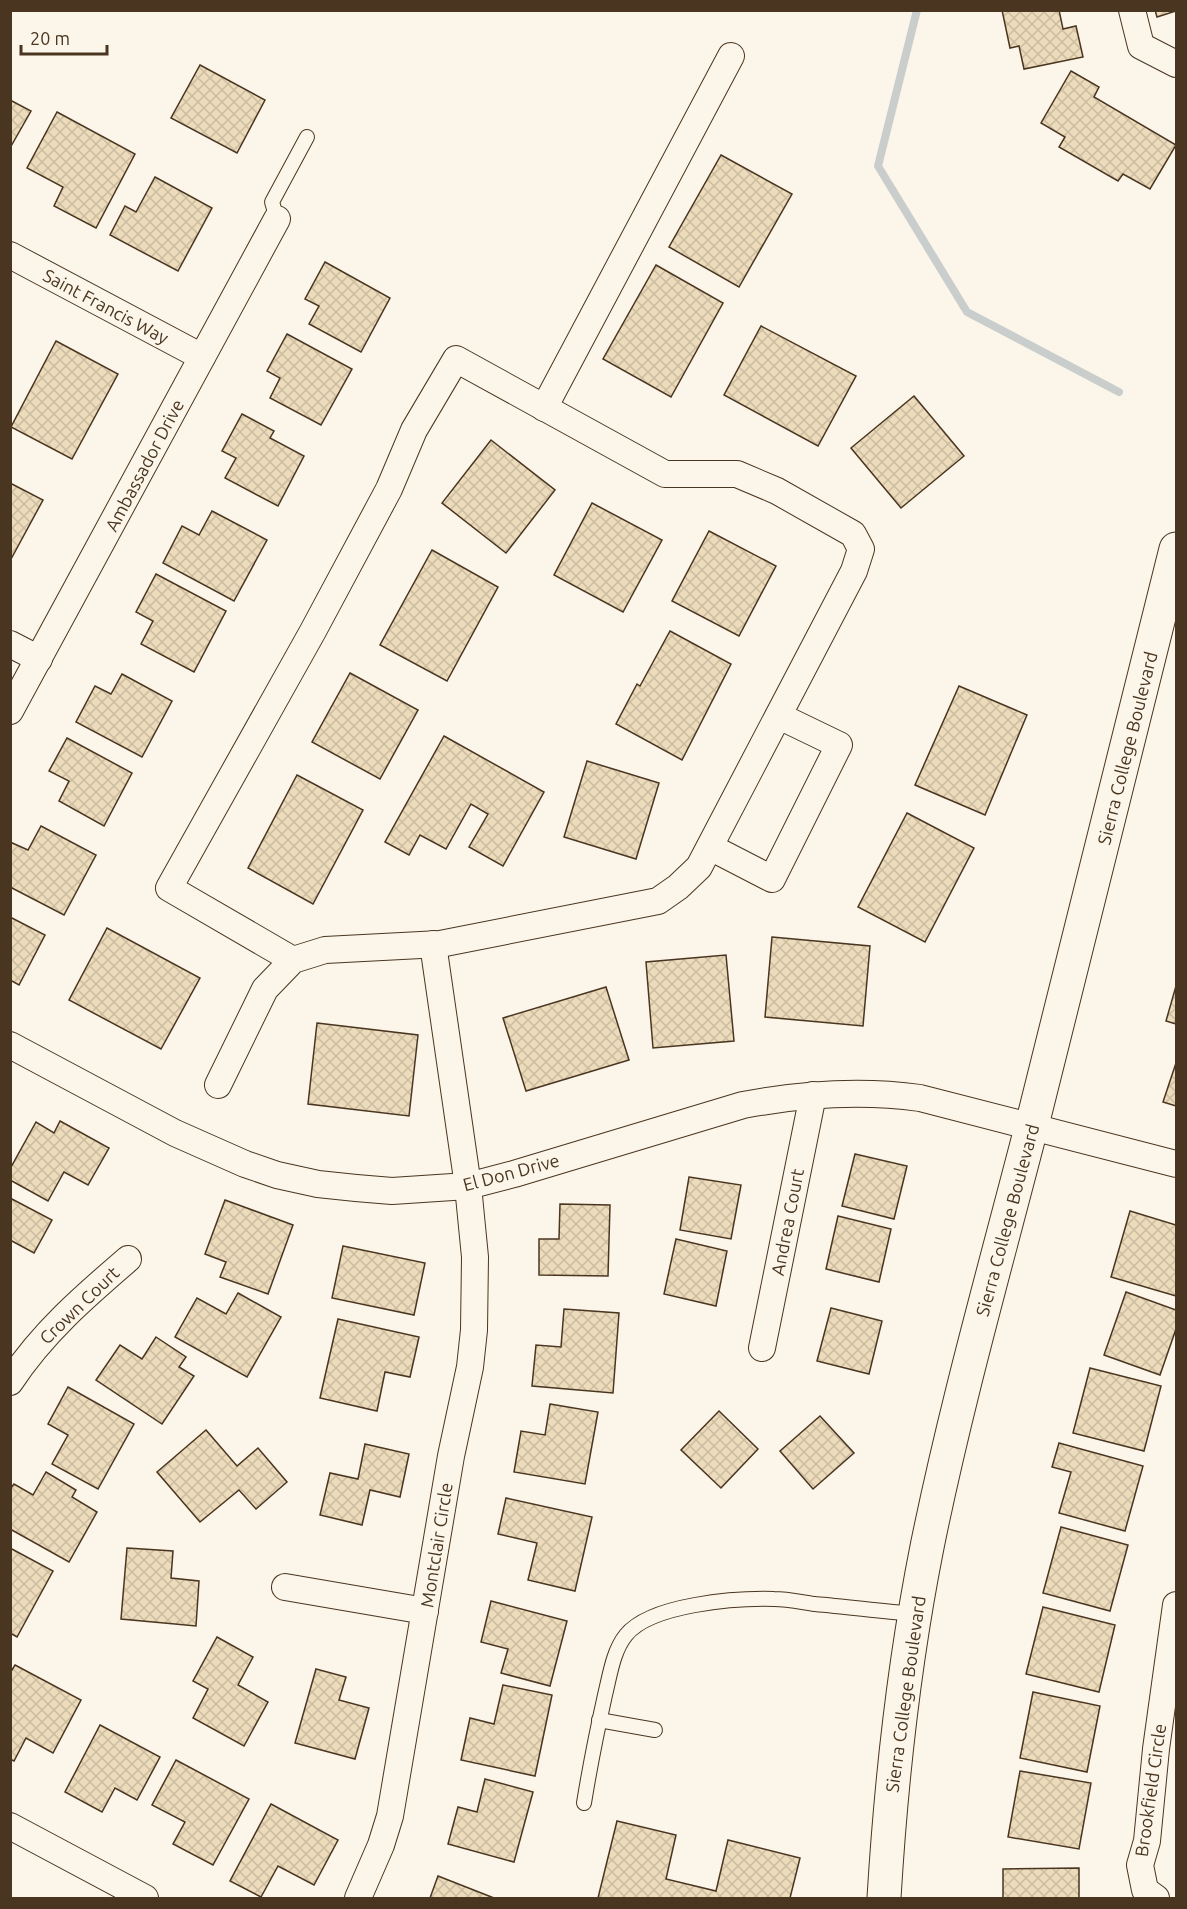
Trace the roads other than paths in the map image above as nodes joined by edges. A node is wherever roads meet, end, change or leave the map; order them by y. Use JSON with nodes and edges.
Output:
{"nodes":[{"id":1,"x":1132,"y":10,"type":"edge"},
{"id":2,"x":731,"y":56,"type":"dead end"},
{"id":3,"x":1176,"y":64,"type":"edge"},
{"id":4,"x":307,"y":137,"type":"dead end"},
{"id":5,"x":277,"y":219,"type":"joint"},
{"id":6,"x":10,"y":255,"type":"edge"},
{"id":7,"x":202,"y":357,"type":"junction"},
{"id":8,"x":544,"y":408,"type":"junction"},
{"id":9,"x":1176,"y":549,"type":"edge"},
{"id":10,"x":10,"y":644,"type":"edge"},
{"id":11,"x":39,"y":659,"type":"junction"},
{"id":12,"x":10,"y":711,"type":"edge"},
{"id":13,"x":779,"y":716,"type":"junction"},
{"id":14,"x":710,"y":847,"type":"junction"},
{"id":15,"x":433,"y":944,"type":"junction"},
{"id":16,"x":293,"y":960,"type":"junction"},
{"id":17,"x":10,"y":1046,"type":"edge"},
{"id":18,"x":218,"y":1085,"type":"dead end"},
{"id":19,"x":813,"y":1095,"type":"junction"},
{"id":20,"x":1032,"y":1127,"type":"junction"},
{"id":21,"x":1176,"y":1164,"type":"edge"},
{"id":22,"x":468,"y":1186,"type":"junction"},
{"id":23,"x":128,"y":1259,"type":"dead end"},
{"id":24,"x":762,"y":1348,"type":"dead end"},
{"id":25,"x":10,"y":1383,"type":"edge"},
{"id":26,"x":285,"y":1587,"type":"dead end"},
{"id":27,"x":1176,"y":1605,"type":"edge"},
{"id":28,"x":425,"y":1611,"type":"junction"},
{"id":29,"x":915,"y":1614,"type":"junction"},
{"id":30,"x":599,"y":1720,"type":"junction"},
{"id":31,"x":655,"y":1730,"type":"dead end"},
{"id":32,"x":584,"y":1803,"type":"dead end"},
{"id":33,"x":10,"y":1826,"type":"edge"},
{"id":34,"x":145,"y":1899,"type":"edge"},
{"id":35,"x":358,"y":1899,"type":"edge"},
{"id":36,"x":884,"y":1899,"type":"edge"},
{"id":37,"x":1156,"y":1899,"type":"edge"}],
"edges":[{"from":1,"to":3,"type":"street"},
{"from":2,"to":8,"type":"street"},
{"from":4,"to":5,"type":"lane"},
{"from":5,"to":7,"type":"street","name":"Ambassador Drive"},
{"from":6,"to":7,"type":"street","name":"Saint Francis Way"},
{"from":7,"to":11,"type":"street","name":"Ambassador Drive"},
{"from":8,"to":13,"type":"street"},
{"from":8,"to":16,"type":"street"},
{"from":9,"to":20,"type":"main road","name":"Sierra College Boulevard"},
{"from":10,"to":11,"type":"street"},
{"from":11,"to":12,"type":"street","name":"Ambassador Drive"},
{"from":13,"to":14,"type":"street"},
{"from":13,"to":14,"type":"street"},
{"from":14,"to":15,"type":"street"},
{"from":15,"to":16,"type":"street"},
{"from":15,"to":22,"type":"street","name":"Montclair Circle"},
{"from":16,"to":18,"type":"street"},
{"from":17,"to":22,"type":"street","name":"El Don Drive"},
{"from":19,"to":20,"type":"street","name":"El Don Drive"},
{"from":19,"to":22,"type":"street","name":"El Don Drive"},
{"from":19,"to":24,"type":"street","name":"Andrea Court"},
{"from":20,"to":21,"type":"street"},
{"from":20,"to":29,"type":"main road","name":"Sierra College Boulevard"},
{"from":22,"to":28,"type":"street","name":"Montclair Circle"},
{"from":23,"to":25,"type":"street","name":"Crown Court"},
{"from":26,"to":28,"type":"street"},
{"from":27,"to":37,"type":"street","name":"Brookfield Circle"},
{"from":28,"to":35,"type":"street","name":"Montclair Circle"},
{"from":29,"to":30,"type":"lane"},
{"from":29,"to":36,"type":"main road","name":"Sierra College Boulevard"},
{"from":30,"to":31,"type":"lane"},
{"from":30,"to":32,"type":"lane"},
{"from":33,"to":34,"type":"street"}]}
